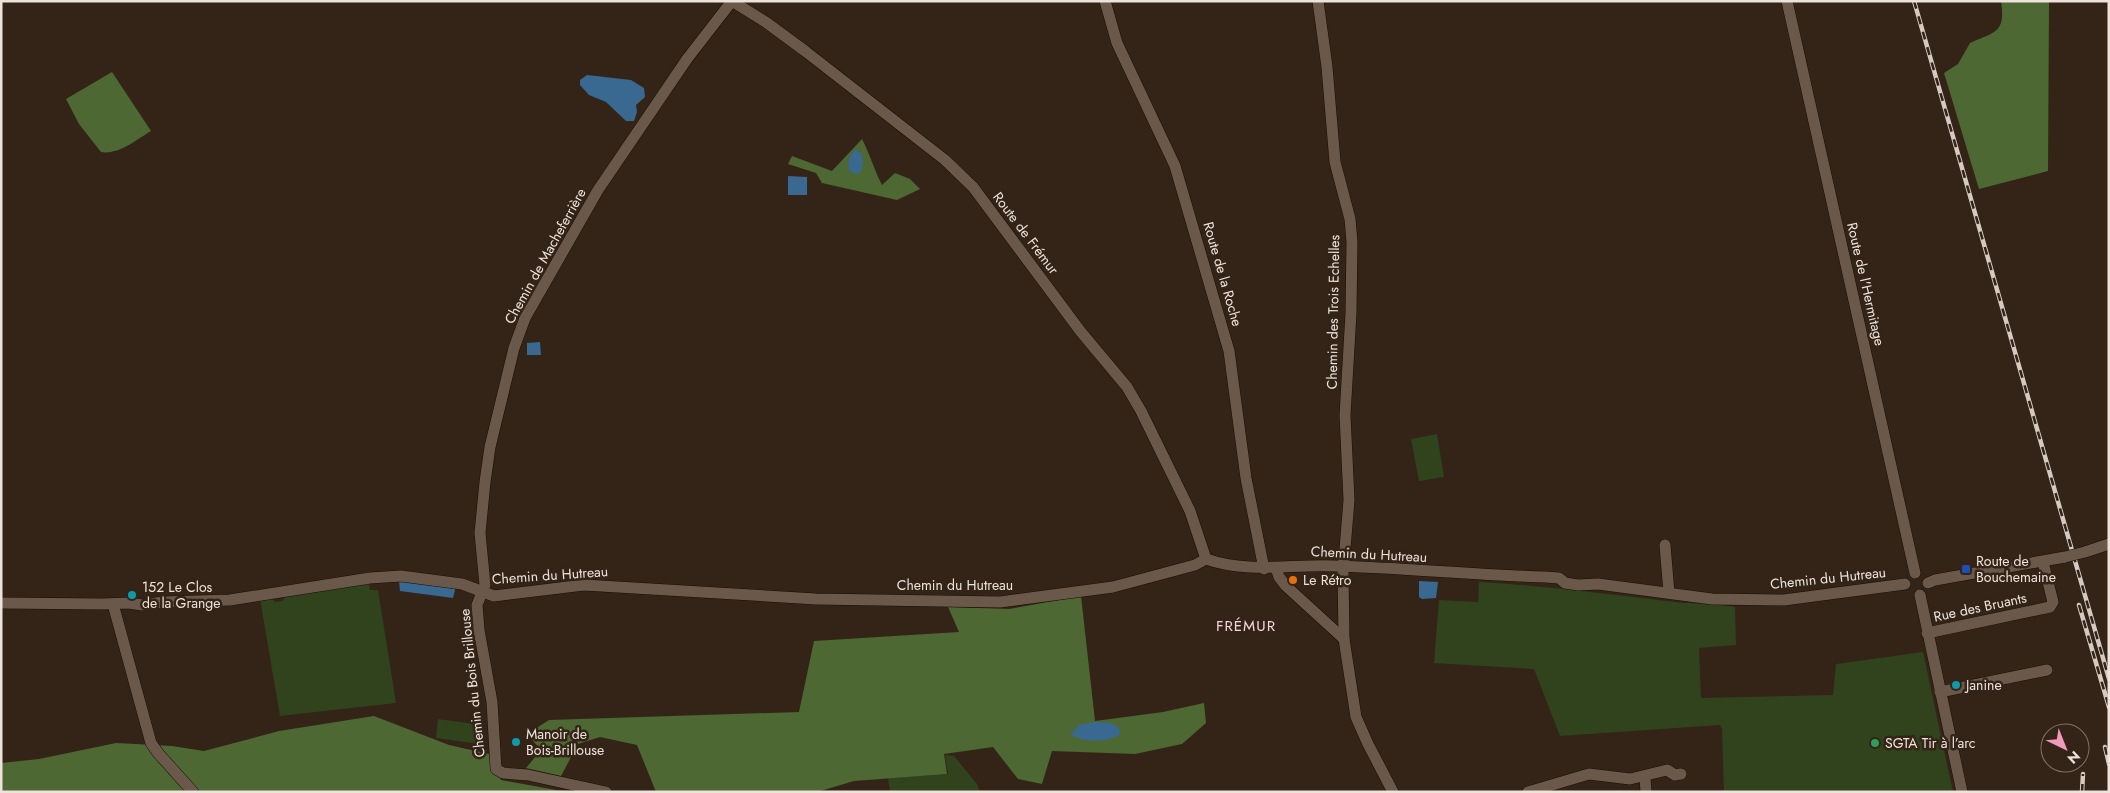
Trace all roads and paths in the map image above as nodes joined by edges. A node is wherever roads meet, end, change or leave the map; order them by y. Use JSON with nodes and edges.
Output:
{"nodes":[{"id":1,"x":732,"y":1,"type":"edge"},
{"id":2,"x":1105,"y":1,"type":"edge"},
{"id":3,"x":1318,"y":1,"type":"edge"},
{"id":4,"x":1787,"y":1,"type":"edge"},
{"id":5,"x":2109,"y":544,"type":"edge"},
{"id":6,"x":1665,"y":545,"type":"dead end"},
{"id":7,"x":1206,"y":559,"type":"junction"},
{"id":8,"x":2043,"y":562,"type":"junction"},
{"id":9,"x":1345,"y":566,"type":"junction"},
{"id":10,"x":1276,"y":568,"type":"junction"},
{"id":11,"x":1264,"y":569,"type":"junction"},
{"id":12,"x":1915,"y":573,"type":"junction"},
{"id":13,"x":1928,"y":583,"type":"junction"},
{"id":14,"x":1905,"y":584,"type":"junction"},
{"id":15,"x":482,"y":592,"type":"junction"},
{"id":16,"x":1669,"y":593,"type":"junction"},
{"id":17,"x":1920,"y":595,"type":"junction"},
{"id":18,"x":1,"y":602,"type":"edge"},
{"id":19,"x":114,"y":604,"type":"junction"},
{"id":20,"x":1927,"y":633,"type":"junction"},
{"id":21,"x":1344,"y":639,"type":"junction"},
{"id":22,"x":2047,"y":670,"type":"dead end"},
{"id":23,"x":1940,"y":692,"type":"junction"},
{"id":24,"x":1681,"y":774,"type":"dead end"},
{"id":25,"x":1645,"y":776,"type":"junction"},
{"id":26,"x":1544,"y":790,"type":"edge"},
{"id":27,"x":193,"y":792,"type":"edge"},
{"id":28,"x":606,"y":792,"type":"edge"},
{"id":29,"x":1393,"y":792,"type":"edge"},
{"id":30,"x":1528,"y":792,"type":"edge"},
{"id":31,"x":1646,"y":792,"type":"edge"},
{"id":32,"x":1962,"y":792,"type":"edge"}],
"edges":[{"from":1,"to":7,"type":"street","name":"Route de Frémur"},
{"from":1,"to":15,"type":"street","name":"Chemin de Macheferrière"},
{"from":2,"to":11,"type":"street","name":"Route de la Roche"},
{"from":3,"to":9,"type":"street","name":"Chemin des Trois Echelles"},
{"from":4,"to":12,"type":"street","name":"Route de l'Hermitage"},
{"from":5,"to":8,"type":"street","bridge":true},
{"from":6,"to":16,"type":"street"},
{"from":7,"to":11,"type":"street","name":"Chemin du Hutreau"},
{"from":7,"to":15,"type":"street","name":"Chemin du Hutreau"},
{"from":8,"to":13,"type":"street"},
{"from":8,"to":20,"type":"street","name":"Rue des Bruants"},
{"from":9,"to":10,"type":"street","name":"Chemin du Hutreau"},
{"from":9,"to":16,"type":"street","name":"Chemin du Hutreau"},
{"from":9,"to":21,"type":"street","name":"Chemin des Trois Echelles"},
{"from":10,"to":11,"type":"street","name":"Chemin du Hutreau"},
{"from":10,"to":21,"type":"street"},
{"from":12,"to":13,"type":"street"},
{"from":12,"to":14,"type":"street"},
{"from":13,"to":17,"type":"street"},
{"from":14,"to":16,"type":"street","name":"Chemin du Hutreau"},
{"from":14,"to":17,"type":"street"},
{"from":15,"to":19,"type":"street","name":"Chemin du Hutreau"},
{"from":15,"to":28,"type":"street","name":"Chemin du Bois Brillouse"},
{"from":17,"to":20,"type":"street"},
{"from":18,"to":19,"type":"street","name":"Chemin du Hutreau"},
{"from":19,"to":27,"type":"street"},
{"from":20,"to":23,"type":"street"},
{"from":21,"to":29,"type":"street","name":"Chemin des Trois Echelles"},
{"from":22,"to":23,"type":"street"},
{"from":23,"to":32,"type":"street"},
{"from":24,"to":25,"type":"street"},
{"from":25,"to":26,"type":"street"},
{"from":25,"to":31,"type":"street"},
{"from":26,"to":30,"type":"street"}]}
